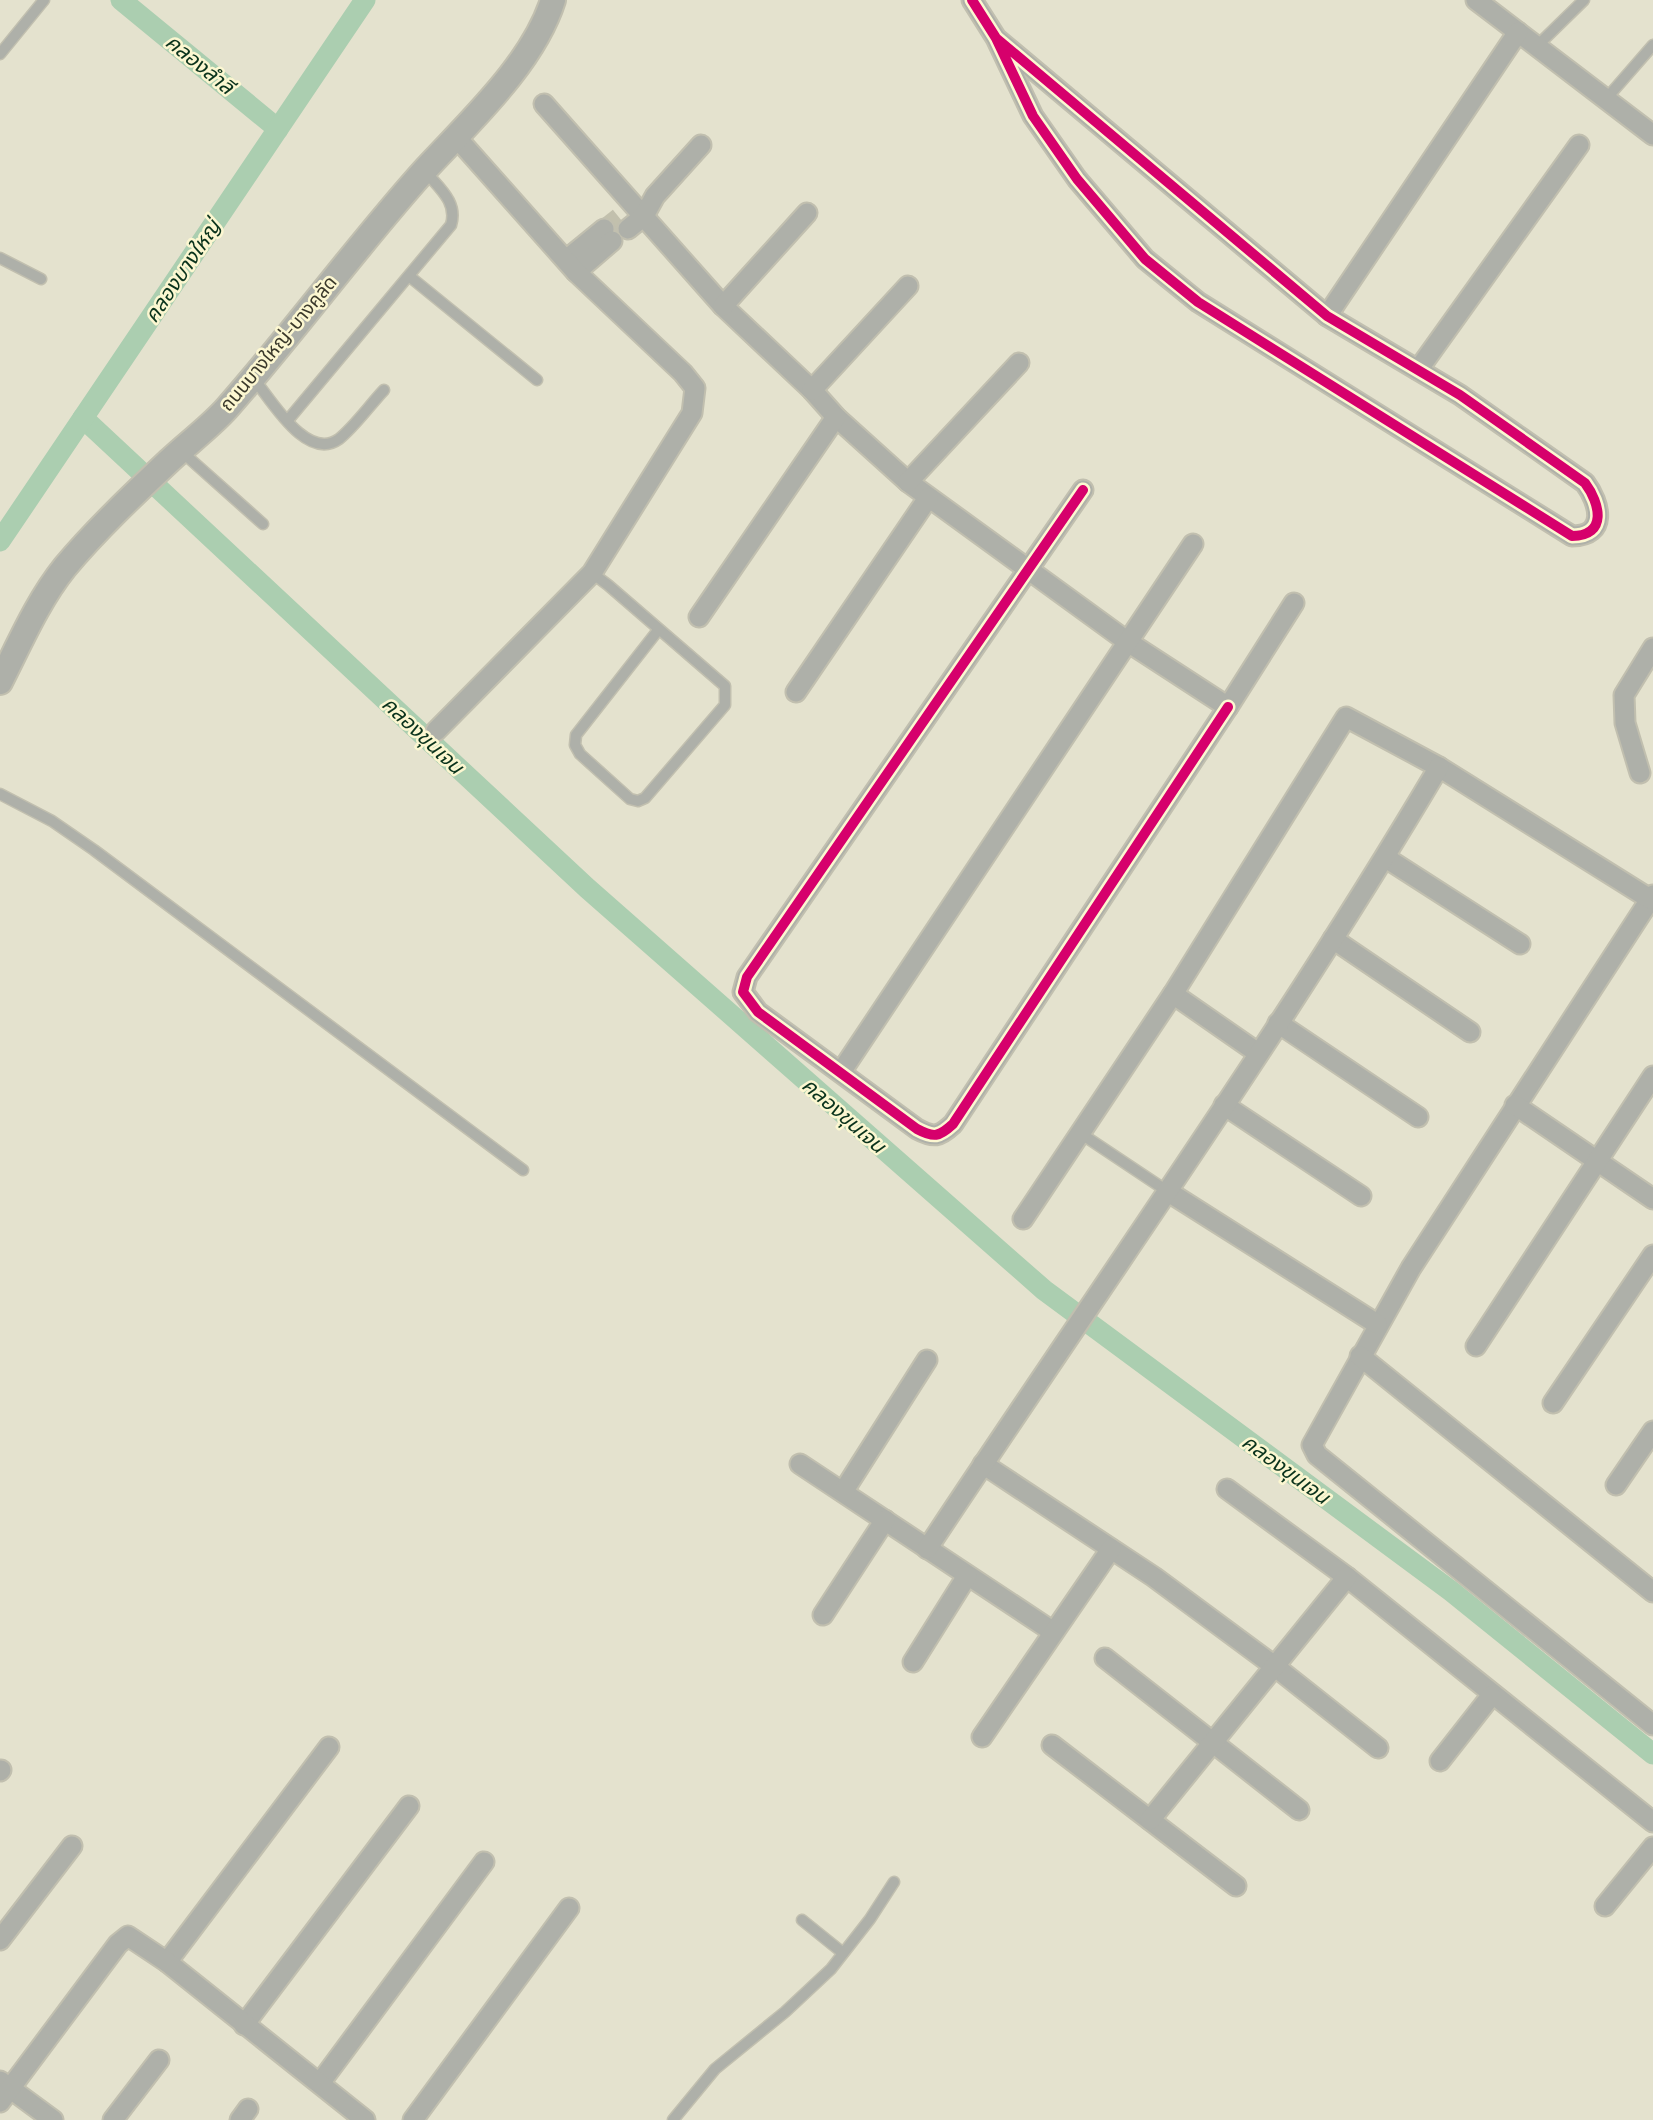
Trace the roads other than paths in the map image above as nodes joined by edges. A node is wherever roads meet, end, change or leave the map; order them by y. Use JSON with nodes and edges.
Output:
{"nodes":[{"id":1,"x":44,"y":0,"type":"edge"},
{"id":2,"x":553,"y":0,"type":"edge"},
{"id":3,"x":971,"y":0,"type":"edge"},
{"id":4,"x":1476,"y":0,"type":"edge"},
{"id":5,"x":1584,"y":0,"type":"edge"},
{"id":6,"x":1518,"y":32,"type":"junction"},
{"id":7,"x":996,"y":38,"type":"junction"},
{"id":8,"x":1536,"y":46,"type":"junction"},
{"id":9,"x":1653,"y":46,"type":"edge"},
{"id":10,"x":0,"y":54,"type":"edge"},
{"id":11,"x":1606,"y":99,"type":"junction"},
{"id":12,"x":544,"y":104,"type":"dead end"},
{"id":13,"x":1653,"y":135,"type":"edge"},
{"id":14,"x":457,"y":138,"type":"junction"},
{"id":15,"x":701,"y":145,"type":"dead end"},
{"id":16,"x":1579,"y":145,"type":"dead end"},
{"id":17,"x":425,"y":170,"type":"junction"},
{"id":18,"x":807,"y":213,"type":"dead end"},
{"id":19,"x":623,"y":223,"type":"junction"},
{"id":20,"x":0,"y":258,"type":"edge"},
{"id":21,"x":571,"y":266,"type":"junction"},
{"id":22,"x":410,"y":276,"type":"junction"},
{"id":23,"x":41,"y":279,"type":"dead end"},
{"id":24,"x":908,"y":286,"type":"dead end"},
{"id":25,"x":723,"y":306,"type":"junction"},
{"id":26,"x":1327,"y":316,"type":"junction"},
{"id":27,"x":1019,"y":363,"type":"dead end"},
{"id":28,"x":1418,"y":370,"type":"junction"},
{"id":29,"x":252,"y":376,"type":"junction"},
{"id":30,"x":537,"y":380,"type":"dead end"},
{"id":31,"x":384,"y":390,"type":"dead end"},
{"id":32,"x":812,"y":390,"type":"junction"},
{"id":33,"x":836,"y":417,"type":"junction"},
{"id":34,"x":288,"y":421,"type":"junction"},
{"id":35,"x":175,"y":456,"type":"junction"},
{"id":36,"x":908,"y":482,"type":"junction"},
{"id":37,"x":1083,"y":490,"type":"dead end"},
{"id":38,"x":928,"y":498,"type":"junction"},
{"id":39,"x":263,"y":524,"type":"dead end"},
{"id":40,"x":1193,"y":544,"type":"dead end"},
{"id":41,"x":1027,"y":570,"type":"junction"},
{"id":42,"x":593,"y":573,"type":"junction"},
{"id":43,"x":1294,"y":603,"type":"dead end"},
{"id":44,"x":699,"y":617,"type":"dead end"},
{"id":45,"x":659,"y":629,"type":"junction"},
{"id":46,"x":1128,"y":642,"type":"junction"},
{"id":47,"x":1653,"y":648,"type":"edge"},
{"id":48,"x":0,"y":682,"type":"edge"},
{"id":49,"x":796,"y":692,"type":"dead end"},
{"id":50,"x":1228,"y":707,"type":"junction"},
{"id":51,"x":436,"y":731,"type":"dead end"},
{"id":52,"x":1439,"y":767,"type":"junction"},
{"id":53,"x":1640,"y":773,"type":"dead end"},
{"id":54,"x":0,"y":794,"type":"edge"},
{"id":55,"x":1385,"y":858,"type":"junction"},
{"id":56,"x":1651,"y":897,"type":"edge"},
{"id":57,"x":1333,"y":939,"type":"junction"},
{"id":58,"x":1520,"y":944,"type":"dead end"},
{"id":59,"x":1173,"y":994,"type":"junction"},
{"id":60,"x":1278,"y":1023,"type":"junction"},
{"id":61,"x":1471,"y":1032,"type":"dead end"},
{"id":62,"x":1258,"y":1053,"type":"junction"},
{"id":63,"x":841,"y":1072,"type":"junction"},
{"id":64,"x":1653,"y":1076,"type":"edge"},
{"id":65,"x":1224,"y":1105,"type":"junction"},
{"id":66,"x":1515,"y":1105,"type":"junction"},
{"id":67,"x":1418,"y":1117,"type":"dead end"},
{"id":68,"x":1080,"y":1133,"type":"junction"},
{"id":69,"x":1596,"y":1162,"type":"junction"},
{"id":70,"x":523,"y":1170,"type":"dead end"},
{"id":71,"x":1167,"y":1191,"type":"junction"},
{"id":72,"x":1361,"y":1196,"type":"dead end"},
{"id":73,"x":1653,"y":1199,"type":"edge"},
{"id":74,"x":1023,"y":1219,"type":"dead end"},
{"id":75,"x":1653,"y":1255,"type":"edge"},
{"id":76,"x":1377,"y":1324,"type":"junction"},
{"id":77,"x":1476,"y":1346,"type":"dead end"},
{"id":78,"x":1360,"y":1356,"type":"junction"},
{"id":79,"x":927,"y":1360,"type":"dead end"},
{"id":80,"x":1553,"y":1403,"type":"dead end"},
{"id":81,"x":1653,"y":1431,"type":"edge"},
{"id":82,"x":800,"y":1464,"type":"dead end"},
{"id":83,"x":983,"y":1464,"type":"junction"},
{"id":84,"x":1616,"y":1485,"type":"dead end"},
{"id":85,"x":1227,"y":1489,"type":"dead end"},
{"id":86,"x":843,"y":1492,"type":"junction"},
{"id":87,"x":885,"y":1520,"type":"junction"},
{"id":88,"x":927,"y":1549,"type":"junction"},
{"id":89,"x":1111,"y":1549,"type":"junction"},
{"id":90,"x":967,"y":1576,"type":"junction"},
{"id":91,"x":1347,"y":1577,"type":"junction"},
{"id":92,"x":1652,"y":1590,"type":"edge"},
{"id":93,"x":823,"y":1615,"type":"dead end"},
{"id":94,"x":1052,"y":1631,"type":"junction"},
{"id":95,"x":1105,"y":1658,"type":"dead end"},
{"id":96,"x":913,"y":1662,"type":"dead end"},
{"id":97,"x":1273,"y":1665,"type":"junction"},
{"id":98,"x":1491,"y":1696,"type":"junction"},
{"id":99,"x":1653,"y":1725,"type":"edge"},
{"id":100,"x":982,"y":1737,"type":"dead end"},
{"id":101,"x":1212,"y":1740,"type":"junction"},
{"id":102,"x":1052,"y":1745,"type":"dead end"},
{"id":103,"x":329,"y":1747,"type":"dead end"},
{"id":104,"x":1378,"y":1748,"type":"dead end"},
{"id":105,"x":1440,"y":1761,"type":"dead end"},
{"id":106,"x":410,"y":1806,"type":"dead end"},
{"id":107,"x":1299,"y":1810,"type":"dead end"},
{"id":108,"x":1150,"y":1820,"type":"junction"},
{"id":109,"x":1653,"y":1822,"type":"edge"},
{"id":110,"x":72,"y":1846,"type":"dead end"},
{"id":111,"x":1653,"y":1847,"type":"edge"},
{"id":112,"x":484,"y":1862,"type":"dead end"},
{"id":113,"x":894,"y":1882,"type":"dead end"},
{"id":114,"x":1236,"y":1886,"type":"dead end"},
{"id":115,"x":1605,"y":1906,"type":"dead end"},
{"id":116,"x":569,"y":1908,"type":"dead end"},
{"id":117,"x":802,"y":1920,"type":"dead end"},
{"id":118,"x":0,"y":1940,"type":"edge"},
{"id":119,"x":843,"y":1953,"type":"junction"},
{"id":120,"x":167,"y":1962,"type":"junction"},
{"id":121,"x":244,"y":2025,"type":"junction"},
{"id":122,"x":159,"y":2060,"type":"dead end"},
{"id":123,"x":320,"y":2084,"type":"junction"},
{"id":124,"x":3,"y":2090,"type":"edge"},
{"id":125,"x":53,"y":2120,"type":"edge"},
{"id":126,"x":113,"y":2120,"type":"edge"},
{"id":127,"x":365,"y":2120,"type":"edge"},
{"id":128,"x":413,"y":2120,"type":"edge"},
{"id":129,"x":673,"y":2120,"type":"edge"}],
"edges":[{"from":1,"to":10,"type":"lane"},
{"from":2,"to":14,"type":"street","name":"ถนนบางใหญ่-บางคูลัด"},
{"from":3,"to":7,"type":"street"},
{"from":4,"to":6,"type":"street"},
{"from":5,"to":8,"type":"lane"},
{"from":6,"to":8,"type":"street"},
{"from":6,"to":26,"type":"street"},
{"from":7,"to":26,"type":"street"},
{"from":7,"to":28,"type":"street"},
{"from":8,"to":11,"type":"street"},
{"from":9,"to":11,"type":"lane"},
{"from":11,"to":13,"type":"street"},
{"from":12,"to":19,"type":"street"},
{"from":14,"to":17,"type":"street","name":"ถนนบางใหญ่-บางคูลัด"},
{"from":14,"to":21,"type":"street"},
{"from":15,"to":19,"type":"street"},
{"from":16,"to":28,"type":"street"},
{"from":17,"to":22,"type":"lane"},
{"from":17,"to":29,"type":"street","name":"ถนนบางใหญ่-บางคูลัด"},
{"from":18,"to":25,"type":"street"},
{"from":19,"to":21,"type":"street"},
{"from":19,"to":25,"type":"street"},
{"from":20,"to":23,"type":"lane"},
{"from":21,"to":42,"type":"street"},
{"from":22,"to":30,"type":"lane"},
{"from":22,"to":34,"type":"lane"},
{"from":24,"to":32,"type":"street"},
{"from":25,"to":32,"type":"street"},
{"from":26,"to":28,"type":"street"},
{"from":27,"to":36,"type":"street"},
{"from":29,"to":34,"type":"lane"},
{"from":29,"to":35,"type":"street","name":"ถนนบางใหญ่-บางคูลัด"},
{"from":31,"to":34,"type":"lane"},
{"from":32,"to":33,"type":"street"},
{"from":33,"to":36,"type":"street"},
{"from":33,"to":44,"type":"street"},
{"from":35,"to":39,"type":"lane"},
{"from":35,"to":48,"type":"street","name":"ถนนบางใหญ่-บางคูลัด"},
{"from":36,"to":38,"type":"street"},
{"from":37,"to":41,"type":"street"},
{"from":38,"to":41,"type":"street"},
{"from":38,"to":49,"type":"street"},
{"from":40,"to":46,"type":"street"},
{"from":41,"to":46,"type":"street"},
{"from":41,"to":63,"type":"street"},
{"from":42,"to":45,"type":"lane"},
{"from":42,"to":51,"type":"street"},
{"from":43,"to":50,"type":"street"},
{"from":45,"to":45,"type":"lane"},
{"from":46,"to":50,"type":"street"},
{"from":46,"to":63,"type":"street"},
{"from":47,"to":53,"type":"street"},
{"from":50,"to":63,"type":"street"},
{"from":52,"to":55,"type":"street"},
{"from":52,"to":56,"type":"street"},
{"from":52,"to":59,"type":"street"},
{"from":54,"to":70,"type":"lane"},
{"from":55,"to":57,"type":"street"},
{"from":55,"to":58,"type":"street"},
{"from":56,"to":66,"type":"street"},
{"from":57,"to":60,"type":"street"},
{"from":57,"to":61,"type":"street"},
{"from":59,"to":62,"type":"street"},
{"from":59,"to":68,"type":"street"},
{"from":60,"to":62,"type":"street"},
{"from":60,"to":67,"type":"street"},
{"from":62,"to":65,"type":"street"},
{"from":64,"to":69,"type":"street"},
{"from":65,"to":71,"type":"street"},
{"from":65,"to":72,"type":"street"},
{"from":66,"to":69,"type":"street"},
{"from":66,"to":76,"type":"street"},
{"from":68,"to":71,"type":"lane"},
{"from":68,"to":74,"type":"street"},
{"from":69,"to":73,"type":"street"},
{"from":69,"to":77,"type":"street"},
{"from":71,"to":76,"type":"street"},
{"from":71,"to":83,"type":"street"},
{"from":75,"to":80,"type":"street"},
{"from":76,"to":78,"type":"street"},
{"from":78,"to":92,"type":"street"},
{"from":78,"to":99,"type":"street"},
{"from":79,"to":86,"type":"street"},
{"from":81,"to":84,"type":"street"},
{"from":82,"to":86,"type":"street"},
{"from":83,"to":88,"type":"street"},
{"from":83,"to":89,"type":"street"},
{"from":85,"to":91,"type":"street"},
{"from":86,"to":87,"type":"street"},
{"from":87,"to":88,"type":"street"},
{"from":87,"to":93,"type":"street"},
{"from":88,"to":90,"type":"street"},
{"from":89,"to":94,"type":"street"},
{"from":89,"to":97,"type":"street"},
{"from":90,"to":94,"type":"street"},
{"from":90,"to":96,"type":"street"},
{"from":91,"to":97,"type":"street"},
{"from":91,"to":98,"type":"street"},
{"from":94,"to":100,"type":"street"},
{"from":95,"to":101,"type":"street"},
{"from":97,"to":101,"type":"street"},
{"from":97,"to":104,"type":"street"},
{"from":98,"to":105,"type":"street"},
{"from":98,"to":109,"type":"street"},
{"from":101,"to":107,"type":"street"},
{"from":101,"to":108,"type":"street"},
{"from":102,"to":108,"type":"street"},
{"from":103,"to":120,"type":"street"},
{"from":106,"to":121,"type":"street"},
{"from":108,"to":114,"type":"street"},
{"from":110,"to":118,"type":"street"},
{"from":111,"to":115,"type":"street"},
{"from":112,"to":123,"type":"street"},
{"from":113,"to":119,"type":"lane"},
{"from":116,"to":128,"type":"street"},
{"from":117,"to":119,"type":"lane"},
{"from":119,"to":129,"type":"lane"},
{"from":120,"to":121,"type":"street"},
{"from":120,"to":124,"type":"street"},
{"from":121,"to":123,"type":"street"},
{"from":122,"to":126,"type":"street"},
{"from":123,"to":127,"type":"street"},
{"from":124,"to":125,"type":"street"}]}
